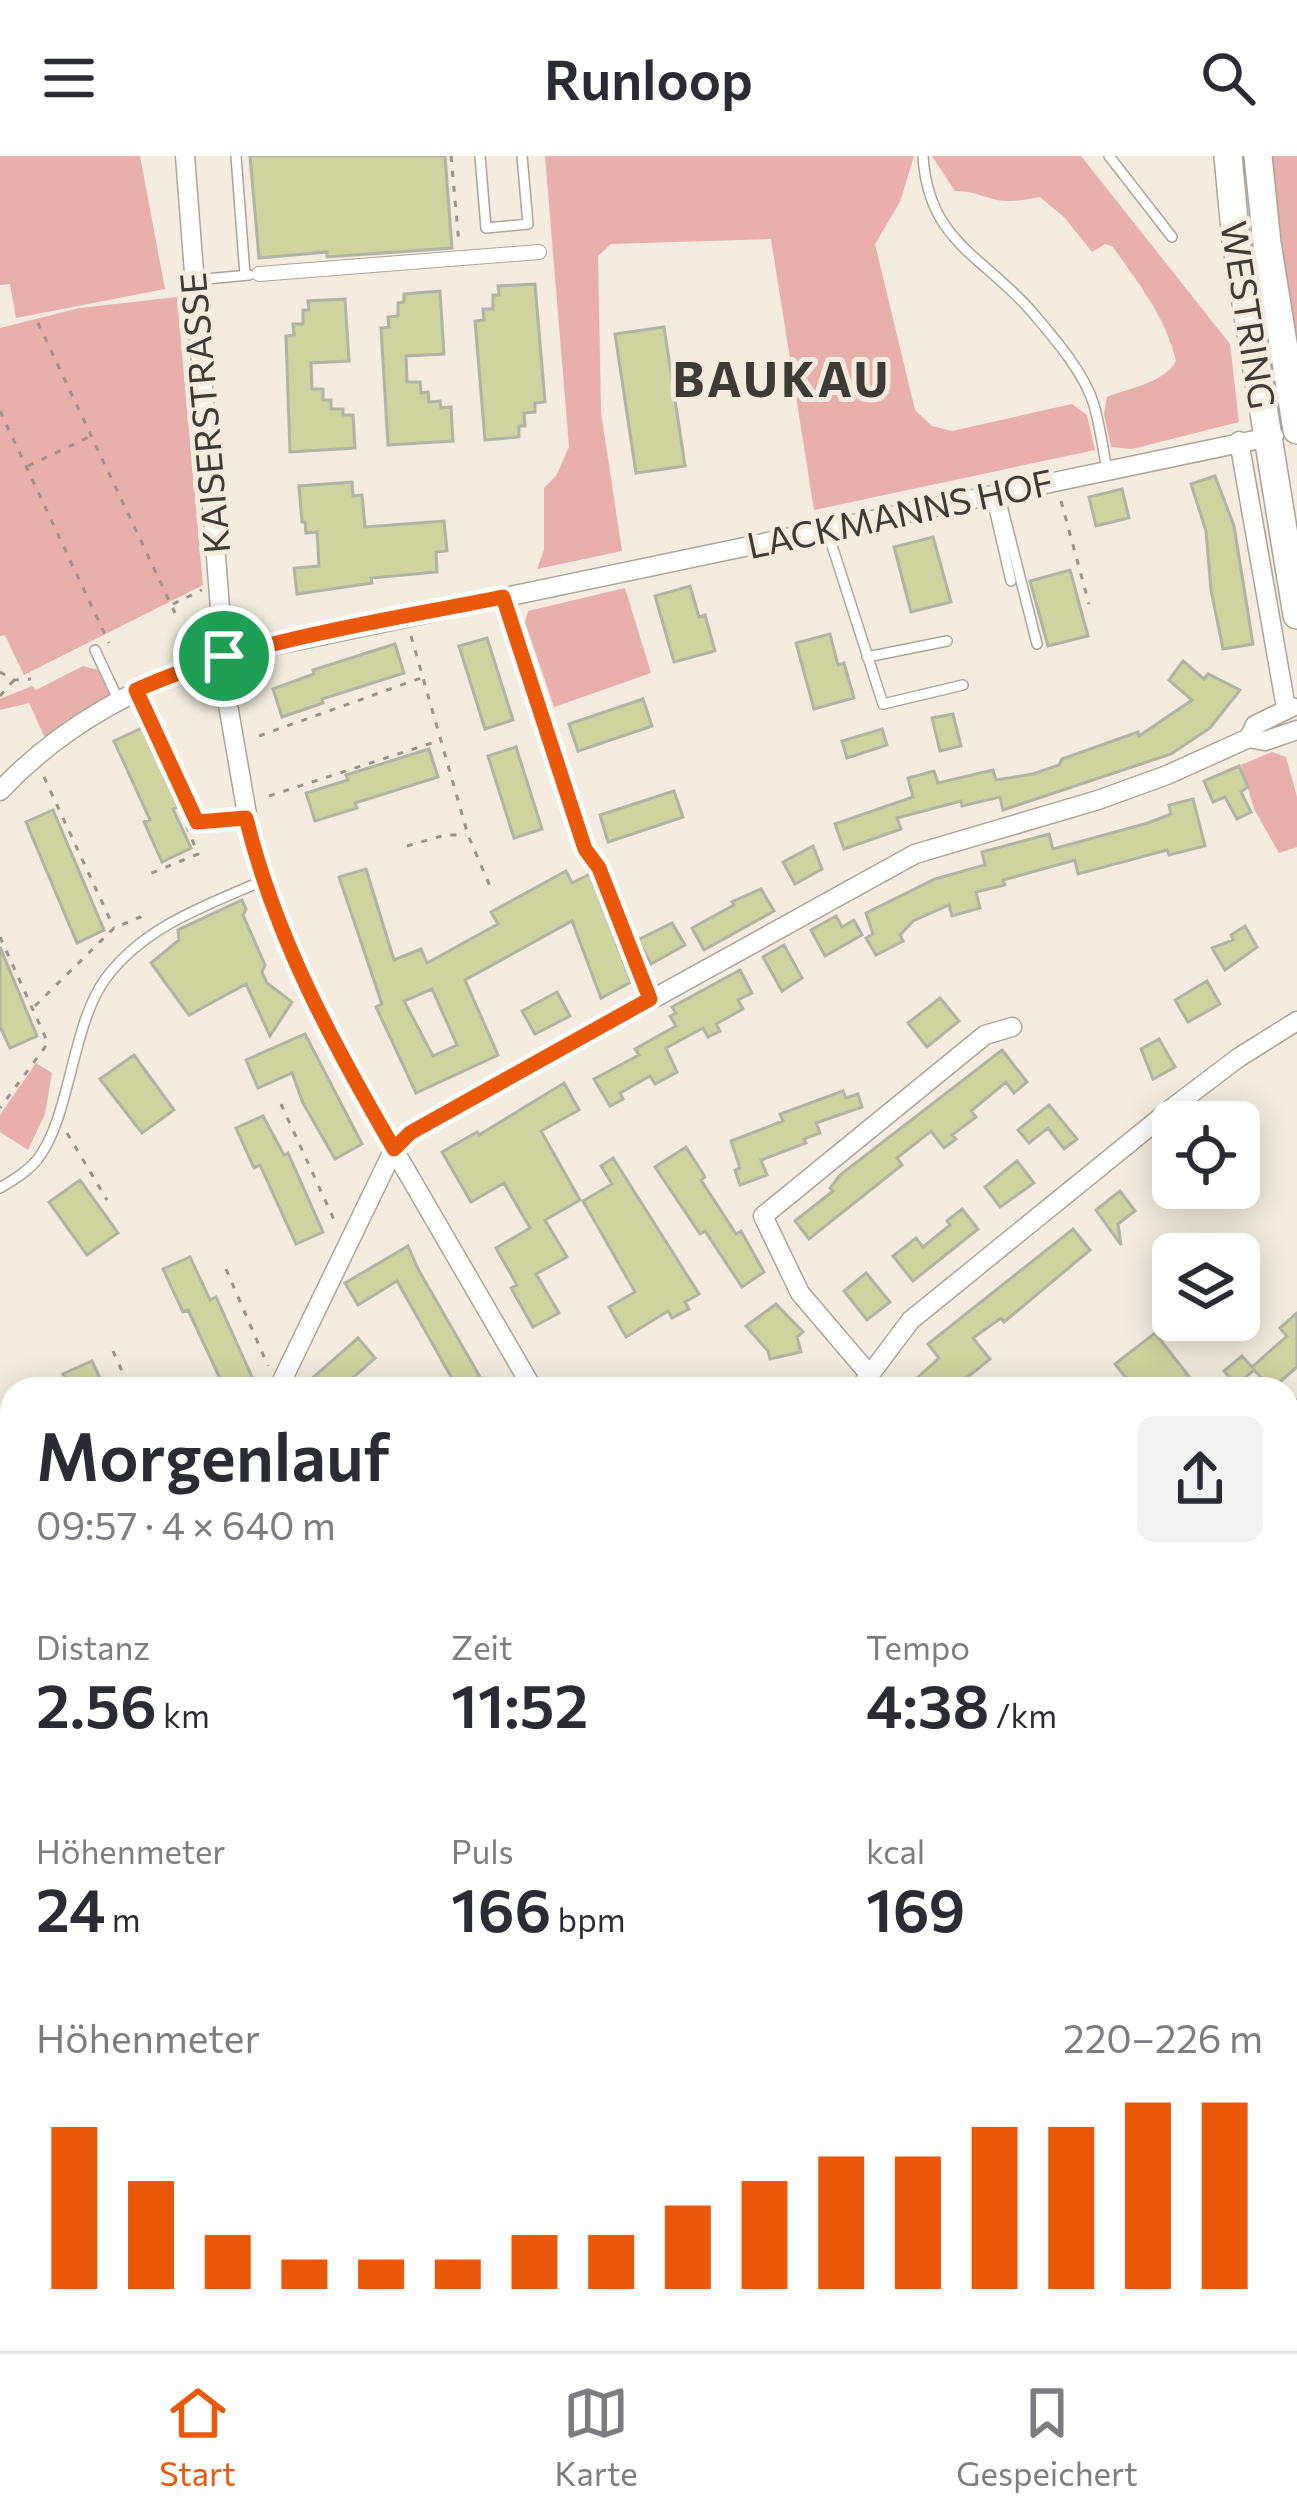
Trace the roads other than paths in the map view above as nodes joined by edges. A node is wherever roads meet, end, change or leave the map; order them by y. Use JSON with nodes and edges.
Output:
{"nodes":[{"id":1,"x":185,"y":156,"type":"edge"},
{"id":2,"x":236,"y":156,"type":"edge"},
{"id":3,"x":480,"y":156,"type":"edge"},
{"id":4,"x":523,"y":156,"type":"edge"},
{"id":5,"x":923,"y":156,"type":"edge"},
{"id":6,"x":1109,"y":156,"type":"edge"},
{"id":7,"x":1228,"y":156,"type":"edge"},
{"id":8,"x":1258,"y":156,"type":"edge"},
{"id":9,"x":528,"y":230,"type":"junction"},
{"id":10,"x":486,"y":233,"type":"junction"},
{"id":11,"x":1172,"y":237,"type":"dead end"},
{"id":12,"x":488,"y":256,"type":"junction"},
{"id":13,"x":252,"y":275,"type":"junction"},
{"id":14,"x":195,"y":280,"type":"junction"},
{"id":15,"x":1297,"y":431,"type":"edge"},
{"id":16,"x":1253,"y":439,"type":"junction"},
{"id":17,"x":1107,"y":470,"type":"junction"},
{"id":18,"x":995,"y":494,"type":"junction"},
{"id":19,"x":826,"y":530,"type":"junction"},
{"id":20,"x":1011,"y":581,"type":"dead end"},
{"id":21,"x":503,"y":597,"type":"junction"},
{"id":22,"x":1297,"y":615,"type":"edge"},
{"id":23,"x":947,"y":641,"type":"dead end"},
{"id":24,"x":1037,"y":644,"type":"dead end"},
{"id":25,"x":95,"y":650,"type":"dead end"},
{"id":26,"x":224,"y":656,"type":"junction"},
{"id":27,"x":867,"y":657,"type":"junction"},
{"id":28,"x":963,"y":685,"type":"dead end"},
{"id":29,"x":118,"y":699,"type":"junction"},
{"id":30,"x":1291,"y":707,"type":"edge"},
{"id":31,"x":1250,"y":738,"type":"junction"},
{"id":32,"x":1295,"y":738,"type":"edge"},
{"id":33,"x":0,"y":791,"type":"edge"},
{"id":34,"x":585,"y":849,"type":"road end"},
{"id":35,"x":262,"y":880,"type":"junction"},
{"id":36,"x":1297,"y":1021,"type":"edge"},
{"id":37,"x":1012,"y":1027,"type":"dead end"},
{"id":38,"x":394,"y":1149,"type":"junction"},
{"id":39,"x":0,"y":1188,"type":"edge"},
{"id":40,"x":284,"y":1377,"type":"edge"},
{"id":41,"x":526,"y":1377,"type":"edge"},
{"id":42,"x":860,"y":1377,"type":"edge"},
{"id":43,"x":868,"y":1377,"type":"edge"}],
"edges":[{"from":1,"to":14,"type":"street","name":"KAISERSTRASSE"},
{"from":2,"to":13,"type":"lane"},
{"from":3,"to":10,"type":"lane"},
{"from":4,"to":9,"type":"lane"},
{"from":5,"to":17,"type":"lane"},
{"from":6,"to":11,"type":"lane"},
{"from":7,"to":16,"type":"main road","name":"WESTRING"},
{"from":8,"to":15,"type":"main road","name":"WESTRING"},
{"from":9,"to":10,"type":"lane"},
{"from":9,"to":12,"type":"street"},
{"from":10,"to":12,"type":"street"},
{"from":12,"to":13,"type":"street"},
{"from":13,"to":14,"type":"lane"},
{"from":14,"to":26,"type":"street","name":"KAISERSTRASSE"},
{"from":15,"to":16,"type":"street","name":"LACKMANNS HOF"},
{"from":16,"to":17,"type":"street","name":"LACKMANNS HOF"},
{"from":16,"to":22,"type":"main road","name":"WESTRING"},
{"from":16,"to":30,"type":"street","name":"WESTRING"},
{"from":17,"to":18,"type":"street","name":"LACKMANNS HOF"},
{"from":18,"to":19,"type":"street","name":"LACKMANNS HOF"},
{"from":18,"to":20,"type":"lane"},
{"from":18,"to":24,"type":"lane"},
{"from":19,"to":21,"type":"street","name":"LACKMANNS HOF"},
{"from":19,"to":27,"type":"lane"},
{"from":21,"to":26,"type":"street","name":"LACKMANNS HOF"},
{"from":21,"to":34,"type":"street"},
{"from":23,"to":27,"type":"lane"},
{"from":25,"to":29,"type":"lane"},
{"from":26,"to":29,"type":"street","name":"LACKMANNS HOF"},
{"from":26,"to":35,"type":"street","name":"KAISERSTRASSE"},
{"from":27,"to":28,"type":"lane"},
{"from":29,"to":33,"type":"street","name":"LACKMANNS HOF"},
{"from":30,"to":31,"type":"street"},
{"from":31,"to":32,"type":"street"},
{"from":31,"to":38,"type":"street"},
{"from":35,"to":38,"type":"street","name":"KAISERSTRASSE"},
{"from":35,"to":39,"type":"lane"},
{"from":36,"to":43,"type":"street"},
{"from":37,"to":42,"type":"street"},
{"from":38,"to":40,"type":"street"},
{"from":38,"to":41,"type":"street","name":"KAISERSTRASSE"}]}
